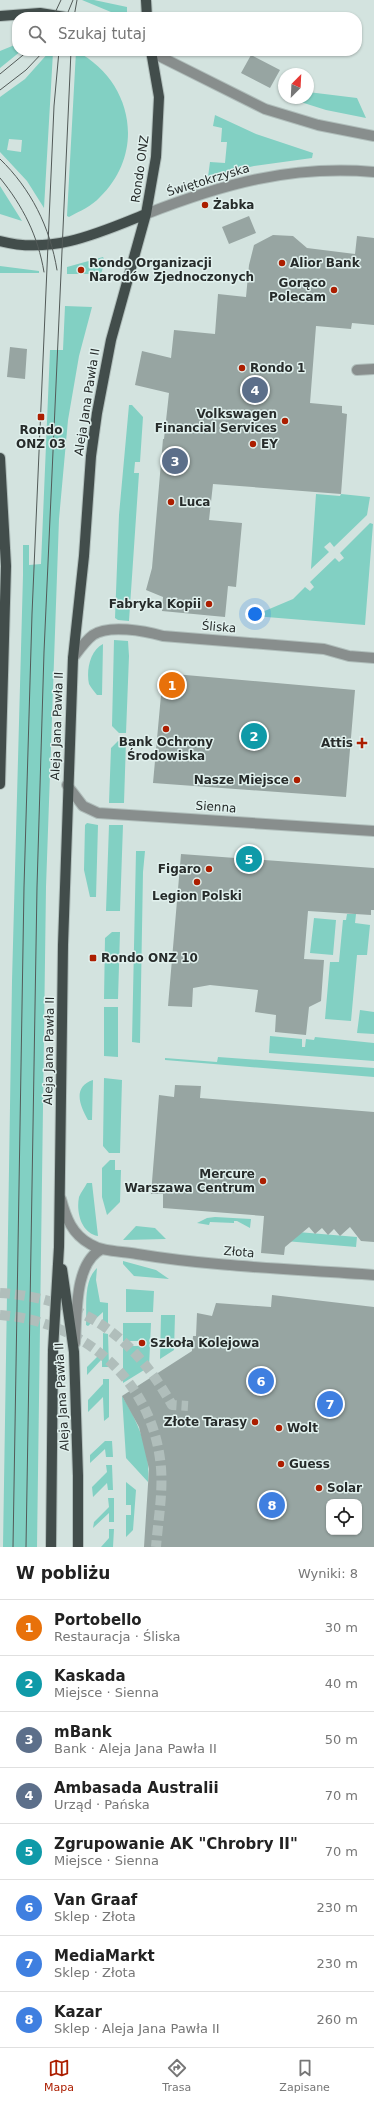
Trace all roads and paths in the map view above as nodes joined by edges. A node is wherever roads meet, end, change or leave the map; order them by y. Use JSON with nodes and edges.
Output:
{"nodes":[{"id":1,"x":146,"y":0,"type":"edge"},
{"id":2,"x":147,"y":12,"type":"edge"},
{"id":3,"x":12,"y":15,"type":"edge"},
{"id":4,"x":0,"y":16,"type":"edge"},
{"id":5,"x":151,"y":56,"type":"edge"},
{"id":6,"x":160,"y":56,"type":"edge"},
{"id":7,"x":374,"y":136,"type":"edge"},
{"id":8,"x":374,"y":172,"type":"edge"},
{"id":9,"x":146,"y":214,"type":"junction"},
{"id":10,"x":0,"y":241,"type":"edge"},
{"id":11,"x":374,"y":369,"type":"edge"},
{"id":12,"x":357,"y":370,"type":"dead end"},
{"id":13,"x":0,"y":458,"type":"edge"},
{"id":14,"x":73,"y":658,"type":"junction"},
{"id":15,"x":374,"y":658,"type":"edge"},
{"id":16,"x":0,"y":784,"type":"edge"},
{"id":17,"x":68,"y":785,"type":"junction"},
{"id":18,"x":374,"y":831,"type":"edge"},
{"id":19,"x":60,"y":1195,"type":"junction"},
{"id":20,"x":59,"y":1247,"type":"junction"},
{"id":21,"x":102,"y":1249,"type":"junction"},
{"id":22,"x":374,"y":1275,"type":"edge"},
{"id":23,"x":74,"y":1352,"type":"junction"},
{"id":24,"x":52,"y":1547,"type":"edge"},
{"id":25,"x":78,"y":1547,"type":"edge"}],
"edges":[{"from":1,"to":2,"type":"main road"},
{"from":3,"to":4,"type":"main road"},
{"from":5,"to":9,"type":"main road","name":"Rondo ONZ"},
{"from":6,"to":7,"type":"street"},
{"from":8,"to":9,"type":"street","name":"Świętokrzyska"},
{"from":9,"to":10,"type":"main road","name":"Rondo ONZ"},
{"from":9,"to":14,"type":"main road","name":"Aleja Jana Pawła II"},
{"from":11,"to":12,"type":"street"},
{"from":13,"to":16,"type":"main road"},
{"from":14,"to":15,"type":"street","name":"Śliska"},
{"from":14,"to":17,"type":"main road","name":"Aleja Jana Pawła II"},
{"from":17,"to":18,"type":"street","name":"Sienna"},
{"from":17,"to":19,"type":"main road","name":"Aleja Jana Pawła II"},
{"from":19,"to":20,"type":"main road","name":"Aleja Jana Pawła II"},
{"from":19,"to":21,"type":"street","name":"Złota"},
{"from":20,"to":23,"type":"main road","name":"Aleja Jana Pawła II"},
{"from":20,"to":24,"type":"main road","name":"Aleja Jana Pawła II"},
{"from":21,"to":22,"type":"street","name":"Złota"},
{"from":21,"to":23,"type":"street"},
{"from":23,"to":25,"type":"main road","name":"Aleja Jana Pawła II"}]}
